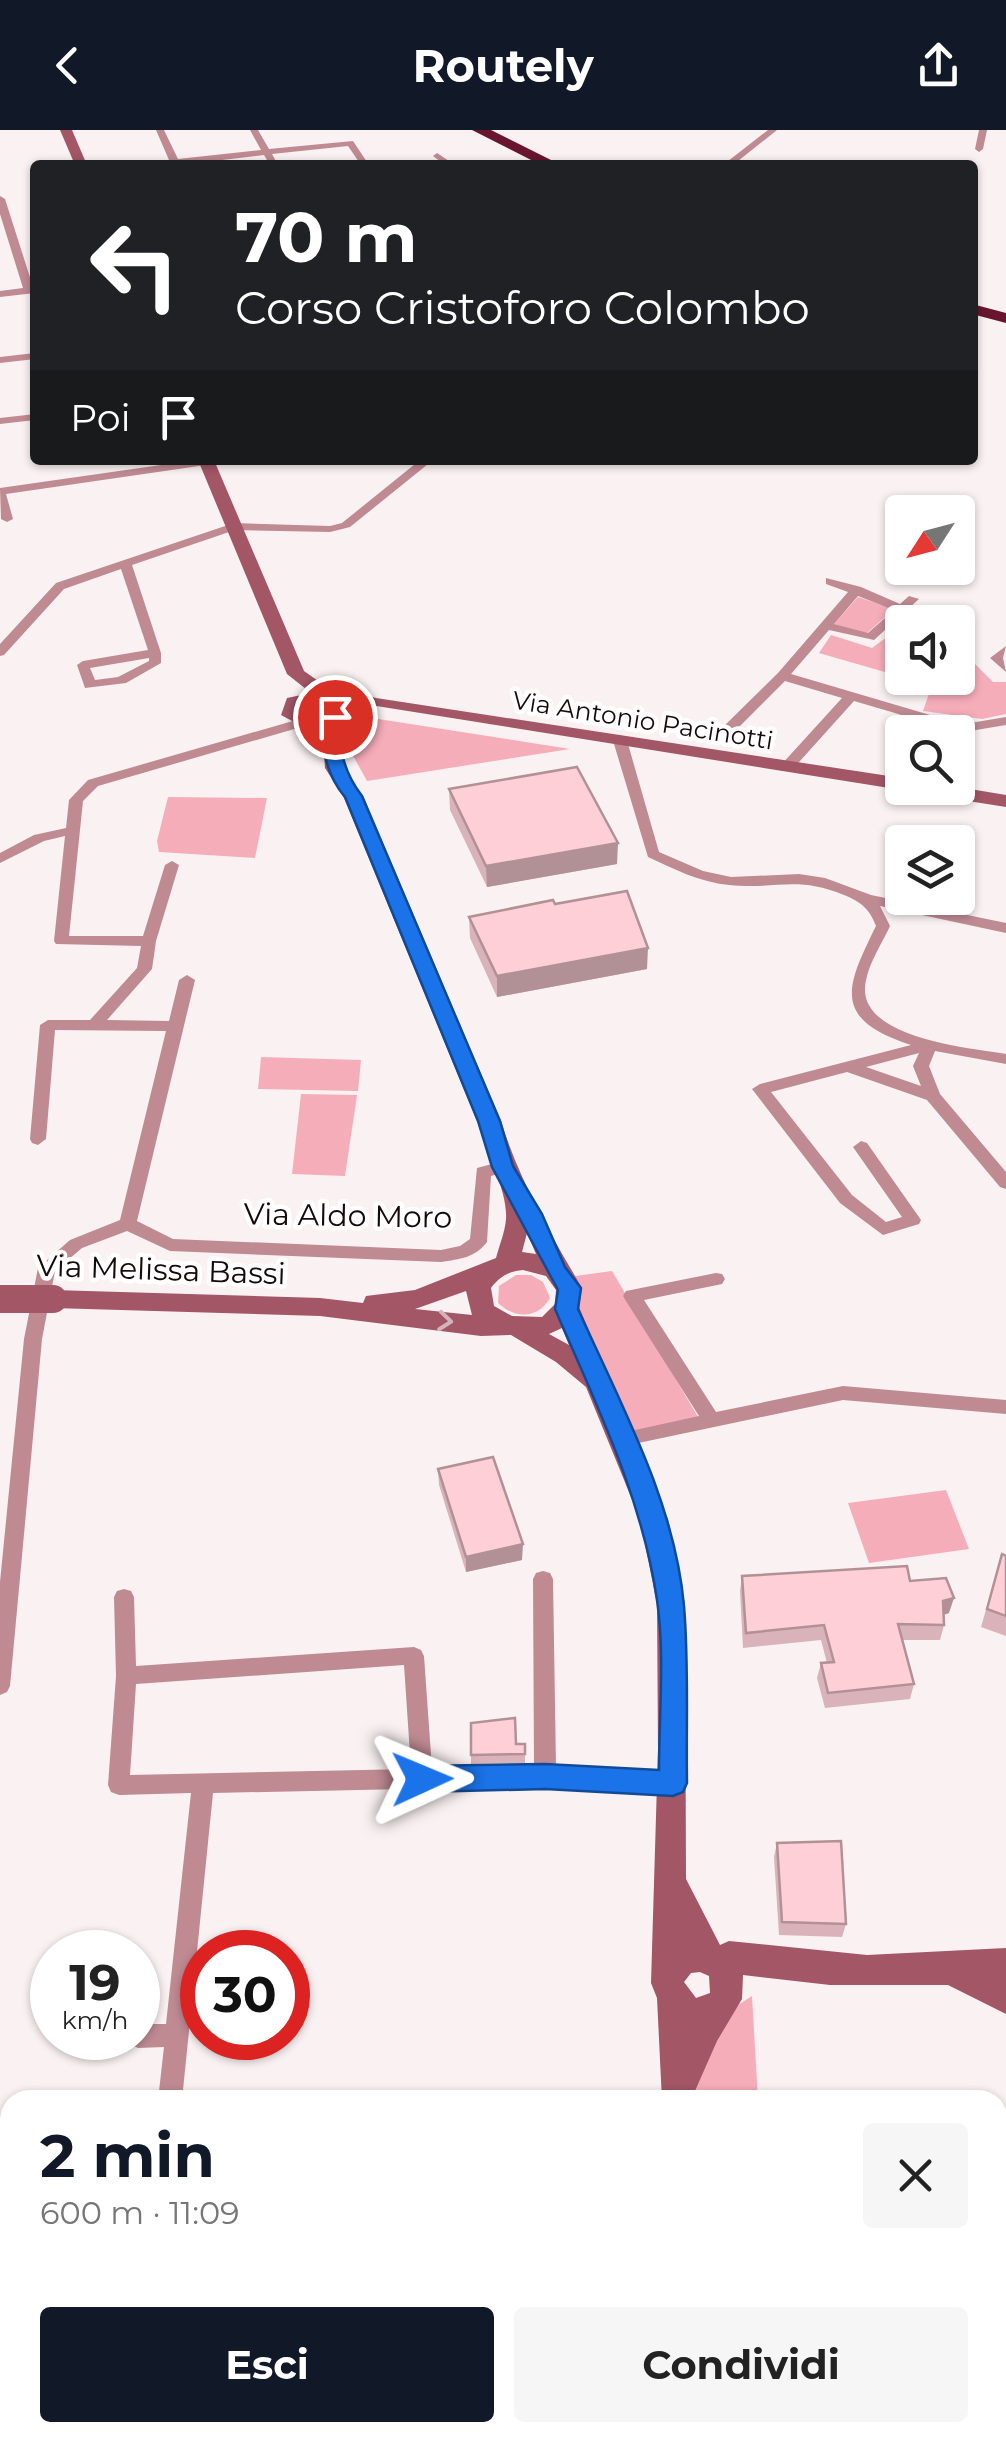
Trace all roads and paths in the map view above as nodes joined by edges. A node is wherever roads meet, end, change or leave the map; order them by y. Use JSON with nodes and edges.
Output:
{"nodes":[{"id":1,"x":66,"y":130,"type":"edge"},
{"id":2,"x":160,"y":130,"type":"edge"},
{"id":3,"x":254,"y":130,"type":"edge"},
{"id":4,"x":479,"y":130,"type":"edge"},
{"id":5,"x":772,"y":130,"type":"edge"},
{"id":6,"x":984,"y":130,"type":"edge"},
{"id":7,"x":979,"y":149,"type":"dead end"},
{"id":8,"x":266,"y":152,"type":"junction"},
{"id":9,"x":437,"y":156,"type":"dead end"},
{"id":10,"x":79,"y":160,"type":"edge"},
{"id":11,"x":174,"y":160,"type":"edge"},
{"id":12,"x":206,"y":160,"type":"edge"},
{"id":13,"x":271,"y":160,"type":"edge"},
{"id":14,"x":362,"y":160,"type":"edge"},
{"id":15,"x":443,"y":160,"type":"edge"},
{"id":16,"x":542,"y":160,"type":"edge"},
{"id":17,"x":733,"y":160,"type":"edge"},
{"id":18,"x":0,"y":199,"type":"edge"},
{"id":19,"x":30,"y":285,"type":"edge"},
{"id":20,"x":30,"y":291,"type":"edge"},
{"id":21,"x":0,"y":294,"type":"edge"},
{"id":22,"x":978,"y":311,"type":"edge"},
{"id":23,"x":1006,"y":318,"type":"edge"},
{"id":24,"x":30,"y":357,"type":"edge"},
{"id":25,"x":0,"y":360,"type":"edge"},
{"id":26,"x":30,"y":417,"type":"edge"},
{"id":27,"x":0,"y":421,"type":"edge"},
{"id":28,"x":179,"y":465,"type":"edge"},
{"id":29,"x":208,"y":465,"type":"edge"},
{"id":30,"x":421,"y":465,"type":"edge"},
{"id":31,"x":0,"y":492,"type":"edge"},
{"id":32,"x":8,"y":519,"type":"dead end"},
{"id":33,"x":234,"y":526,"type":"junction"},
{"id":34,"x":126,"y":565,"type":"junction"},
{"id":35,"x":59,"y":574,"type":"dead end"},
{"id":36,"x":97,"y":574,"type":"junction"},
{"id":37,"x":830,"y":581,"type":"dead end"},
{"id":38,"x":857,"y":590,"type":"junction"},
{"id":39,"x":913,"y":598,"type":"dead end"},
{"id":40,"x":893,"y":605,"type":"edge"},
{"id":41,"x":904,"y":605,"type":"edge"},
{"id":42,"x":885,"y":622,"type":"edge"},
{"id":43,"x":828,"y":626,"type":"junction"},
{"id":44,"x":1006,"y":650,"type":"edge"},
{"id":45,"x":0,"y":652,"type":"edge"},
{"id":46,"x":155,"y":653,"type":"junction"},
{"id":47,"x":1006,"y":668,"type":"edge"},
{"id":48,"x":296,"y":674,"type":"junction"},
{"id":49,"x":783,"y":676,"type":"junction"},
{"id":50,"x":323,"y":696,"type":"junction"},
{"id":51,"x":852,"y":696,"type":"junction"},
{"id":52,"x":376,"y":703,"type":"junction"},
{"id":53,"x":296,"y":715,"type":"junction"},
{"id":54,"x":337,"y":715,"type":"junction"},
{"id":55,"x":1006,"y":721,"type":"edge"},
{"id":56,"x":726,"y":732,"type":"dead end"},
{"id":57,"x":621,"y":744,"type":"junction"},
{"id":58,"x":334,"y":763,"type":"junction"},
{"id":59,"x":786,"y":768,"type":"junction"},
{"id":60,"x":885,"y":782,"type":"edge"},
{"id":61,"x":975,"y":796,"type":"edge"},
{"id":62,"x":1006,"y":801,"type":"edge"},
{"id":63,"x":74,"y":830,"type":"junction"},
{"id":64,"x":0,"y":859,"type":"edge"},
{"id":65,"x":172,"y":865,"type":"dead end"},
{"id":66,"x":867,"y":898,"type":"junction"},
{"id":67,"x":1006,"y":928,"type":"edge"},
{"id":68,"x":150,"y":941,"type":"junction"},
{"id":69,"x":187,"y":980,"type":"dead end"},
{"id":70,"x":94,"y":1026,"type":"junction"},
{"id":71,"x":176,"y":1026,"type":"junction"},
{"id":72,"x":930,"y":1045,"type":"junction"},
{"id":73,"x":1006,"y":1059,"type":"edge"},
{"id":74,"x":850,"y":1067,"type":"junction"},
{"id":75,"x":933,"y":1096,"type":"junction"},
{"id":76,"x":38,"y":1139,"type":"dead end"},
{"id":77,"x":861,"y":1147,"type":"dead end"},
{"id":78,"x":500,"y":1158,"type":"junction"},
{"id":79,"x":1006,"y":1183,"type":"edge"},
{"id":80,"x":516,"y":1191,"type":"junction"},
{"id":81,"x":128,"y":1224,"type":"junction"},
{"id":82,"x":498,"y":1268,"type":"junction"},
{"id":83,"x":555,"y":1270,"type":"junction"},
{"id":84,"x":716,"y":1278,"type":"dead end"},
{"id":85,"x":0,"y":1299,"type":"edge"},
{"id":86,"x":320,"y":1308,"type":"junction"},
{"id":87,"x":567,"y":1309,"type":"junction"},
{"id":88,"x":510,"y":1327,"type":"junction"},
{"id":89,"x":599,"y":1383,"type":"junction"},
{"id":90,"x":1006,"y":1407,"type":"edge"},
{"id":91,"x":712,"y":1421,"type":"junction"},
{"id":92,"x":624,"y":1439,"type":"junction"},
{"id":93,"x":544,"y":1579,"type":"dead end"},
{"id":94,"x":124,"y":1597,"type":"dead end"},
{"id":95,"x":126,"y":1676,"type":"junction"},
{"id":96,"x":0,"y":1686,"type":"edge"},
{"id":97,"x":545,"y":1776,"type":"junction"},
{"id":98,"x":422,"y":1779,"type":"junction"},
{"id":99,"x":673,"y":1783,"type":"junction"},
{"id":100,"x":203,"y":1784,"type":"junction"},
{"id":101,"x":669,"y":1880,"type":"junction"},
{"id":102,"x":712,"y":1960,"type":"junction"},
{"id":103,"x":1006,"y":1964,"type":"edge"},
{"id":104,"x":766,"y":1965,"type":"junction"},
{"id":105,"x":954,"y":1972,"type":"junction"},
{"id":106,"x":671,"y":1987,"type":"junction"},
{"id":107,"x":1006,"y":1998,"type":"edge"},
{"id":108,"x":723,"y":2003,"type":"junction"},
{"id":109,"x":160,"y":2035,"type":"edge"},
{"id":110,"x":177,"y":2035,"type":"junction"},
{"id":111,"x":171,"y":2090,"type":"edge"},
{"id":112,"x":676,"y":2090,"type":"edge"},
{"id":113,"x":679,"y":2090,"type":"edge"}],
"edges":[{"from":1,"to":10,"type":"street"},
{"from":2,"to":11,"type":"street"},
{"from":3,"to":8,"type":"street"},
{"from":4,"to":16,"type":"highway"},
{"from":5,"to":17,"type":"street"},
{"from":6,"to":7,"type":"street"},
{"from":8,"to":12,"type":"street"},
{"from":8,"to":13,"type":"street"},
{"from":8,"to":14,"type":"street"},
{"from":9,"to":15,"type":"street"},
{"from":18,"to":19,"type":"street"},
{"from":20,"to":21,"type":"street"},
{"from":22,"to":23,"type":"highway"},
{"from":24,"to":25,"type":"street"},
{"from":26,"to":27,"type":"street"},
{"from":28,"to":31,"type":"street"},
{"from":29,"to":33,"type":"street"},
{"from":30,"to":33,"type":"street"},
{"from":31,"to":32,"type":"street"},
{"from":33,"to":34,"type":"street"},
{"from":33,"to":48,"type":"street"},
{"from":34,"to":36,"type":"street"},
{"from":34,"to":46,"type":"street"},
{"from":35,"to":36,"type":"street"},
{"from":36,"to":45,"type":"street"},
{"from":37,"to":38,"type":"street"},
{"from":38,"to":40,"type":"street"},
{"from":38,"to":43,"type":"street"},
{"from":39,"to":41,"type":"street"},
{"from":42,"to":43,"type":"street"},
{"from":43,"to":49,"type":"street"},
{"from":44,"to":47,"type":"street"},
{"from":46,"to":46,"type":"street"},
{"from":48,"to":50,"type":"street"},
{"from":48,"to":53,"type":"street"},
{"from":49,"to":51,"type":"street"},
{"from":49,"to":56,"type":"street"},
{"from":50,"to":52,"type":"street","name":"Via Antonio Pacinotti"},
{"from":50,"to":53,"type":"street"},
{"from":50,"to":54,"type":"street"},
{"from":51,"to":55,"type":"street"},
{"from":51,"to":59,"type":"street"},
{"from":52,"to":54,"type":"street","name":"Via Antonio Pacinotti"},
{"from":52,"to":57,"type":"street","name":"Via Antonio Pacinotti"},
{"from":53,"to":54,"type":"street","name":"Via Antonio Pacinotti"},
{"from":53,"to":58,"type":"street"},
{"from":53,"to":63,"type":"street"},
{"from":54,"to":58,"type":"street"},
{"from":57,"to":59,"type":"street","name":"Via Antonio Pacinotti"},
{"from":57,"to":66,"type":"street"},
{"from":58,"to":78,"type":"street"},
{"from":59,"to":60,"type":"street","name":"Via Antonio Pacinotti"},
{"from":61,"to":62,"type":"street"},
{"from":63,"to":64,"type":"street"},
{"from":63,"to":68,"type":"street"},
{"from":65,"to":68,"type":"street"},
{"from":66,"to":67,"type":"street"},
{"from":66,"to":72,"type":"street"},
{"from":68,"to":70,"type":"street"},
{"from":69,"to":71,"type":"street"},
{"from":70,"to":71,"type":"street"},
{"from":70,"to":76,"type":"street"},
{"from":71,"to":81,"type":"street"},
{"from":72,"to":73,"type":"street"},
{"from":72,"to":74,"type":"street"},
{"from":72,"to":75,"type":"street"},
{"from":74,"to":75,"type":"street"},
{"from":74,"to":77,"type":"street"},
{"from":75,"to":79,"type":"street"},
{"from":78,"to":80,"type":"street"},
{"from":78,"to":81,"type":"street","name":"Via Aldo Moro"},
{"from":80,"to":82,"type":"street"},
{"from":80,"to":83,"type":"street"},
{"from":81,"to":96,"type":"street"},
{"from":82,"to":83,"type":"street"},
{"from":82,"to":86,"type":"street","name":"Via Melissa Bassi"},
{"from":82,"to":88,"type":"street"},
{"from":83,"to":87,"type":"street"},
{"from":84,"to":91,"type":"street"},
{"from":85,"to":86,"type":"street","name":"Via Melissa Bassi","bridge":true},
{"from":86,"to":88,"type":"street","name":"Via Melissa Bassi","one_way":true},
{"from":87,"to":88,"type":"street"},
{"from":87,"to":89,"type":"street"},
{"from":88,"to":89,"type":"street"},
{"from":89,"to":92,"type":"street"},
{"from":90,"to":91,"type":"street"},
{"from":91,"to":92,"type":"street"},
{"from":92,"to":99,"type":"street"},
{"from":93,"to":97,"type":"street"},
{"from":94,"to":95,"type":"street"},
{"from":95,"to":98,"type":"street"},
{"from":95,"to":100,"type":"street"},
{"from":97,"to":98,"type":"street"},
{"from":97,"to":99,"type":"street"},
{"from":98,"to":100,"type":"street"},
{"from":99,"to":101,"type":"street"},
{"from":100,"to":110,"type":"street"},
{"from":101,"to":102,"type":"street"},
{"from":101,"to":106,"type":"street"},
{"from":102,"to":104,"type":"street"},
{"from":102,"to":106,"type":"street"},
{"from":102,"to":108,"type":"street"},
{"from":103,"to":105,"type":"street"},
{"from":104,"to":105,"type":"street"},
{"from":104,"to":108,"type":"street"},
{"from":105,"to":107,"type":"street"},
{"from":106,"to":108,"type":"street"},
{"from":106,"to":112,"type":"street"},
{"from":108,"to":113,"type":"street"},
{"from":109,"to":110,"type":"street"},
{"from":110,"to":111,"type":"street"}]}
